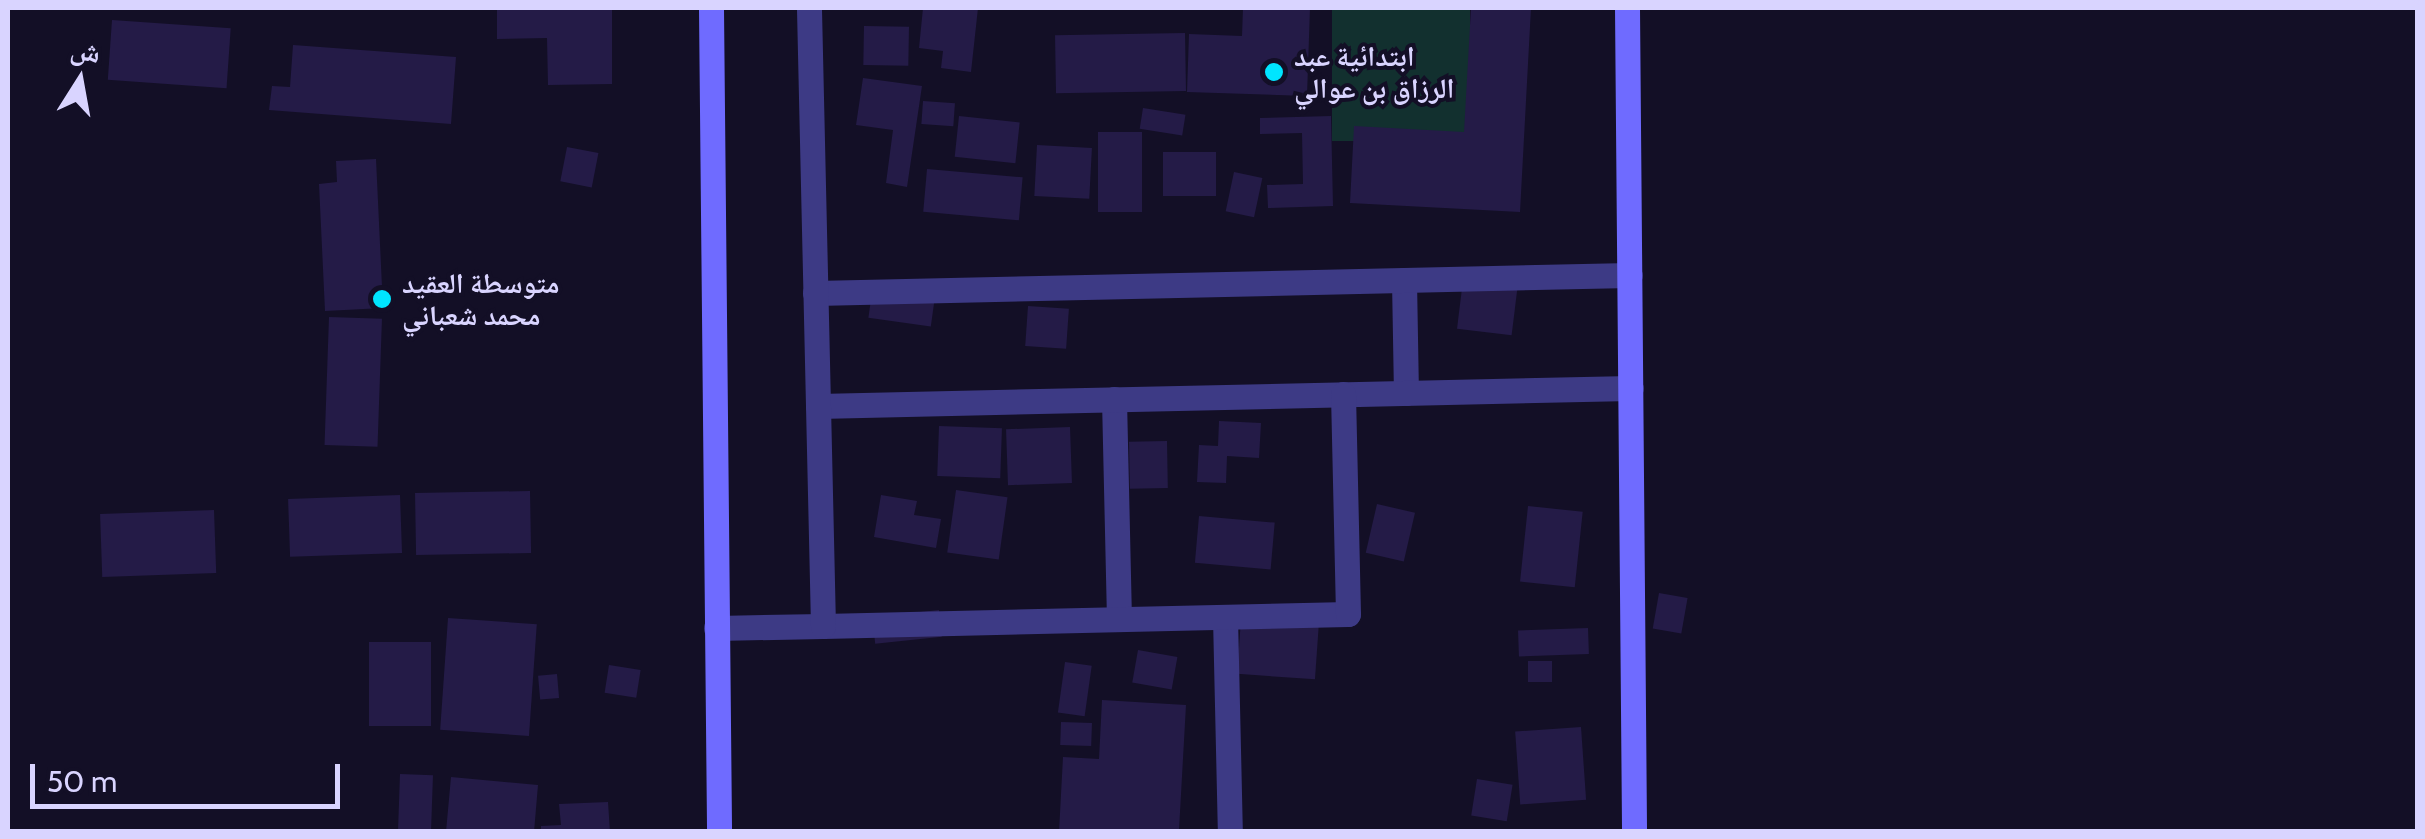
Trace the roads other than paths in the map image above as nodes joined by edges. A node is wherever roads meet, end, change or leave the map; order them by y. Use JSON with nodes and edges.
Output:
{"nodes":[{"id":1,"x":710,"y":8,"type":"edge"},
{"id":2,"x":809,"y":8,"type":"edge"},
{"id":3,"x":1627,"y":8,"type":"edge"},
{"id":4,"x":1630,"y":275,"type":"junction"},
{"id":5,"x":1404,"y":280,"type":"junction"},
{"id":6,"x":816,"y":293,"type":"junction"},
{"id":7,"x":1631,"y":388,"type":"junction"},
{"id":8,"x":1406,"y":393,"type":"junction"},
{"id":9,"x":1343,"y":394,"type":"junction"},
{"id":10,"x":1114,"y":399,"type":"junction"},
{"id":11,"x":818,"y":406,"type":"junction"},
{"id":12,"x":1225,"y":616,"type":"junction"},
{"id":13,"x":1119,"y":619,"type":"junction"},
{"id":14,"x":823,"y":626,"type":"junction"},
{"id":15,"x":716,"y":628,"type":"junction"},
{"id":16,"x":719,"y":832,"type":"edge"},
{"id":17,"x":1230,"y":832,"type":"edge"},
{"id":18,"x":1634,"y":832,"type":"edge"}],
"edges":[{"from":1,"to":15,"type":"street"},
{"from":2,"to":6,"type":"street"},
{"from":3,"to":4,"type":"street"},
{"from":4,"to":5,"type":"street"},
{"from":4,"to":7,"type":"street"},
{"from":5,"to":6,"type":"street"},
{"from":5,"to":8,"type":"street"},
{"from":6,"to":11,"type":"street"},
{"from":7,"to":8,"type":"street"},
{"from":7,"to":18,"type":"street"},
{"from":8,"to":9,"type":"street"},
{"from":9,"to":10,"type":"street"},
{"from":9,"to":12,"type":"street"},
{"from":10,"to":11,"type":"street"},
{"from":10,"to":13,"type":"street"},
{"from":11,"to":14,"type":"street"},
{"from":12,"to":13,"type":"street"},
{"from":12,"to":17,"type":"street"},
{"from":13,"to":14,"type":"street"},
{"from":14,"to":15,"type":"street"},
{"from":15,"to":16,"type":"street"}]}
